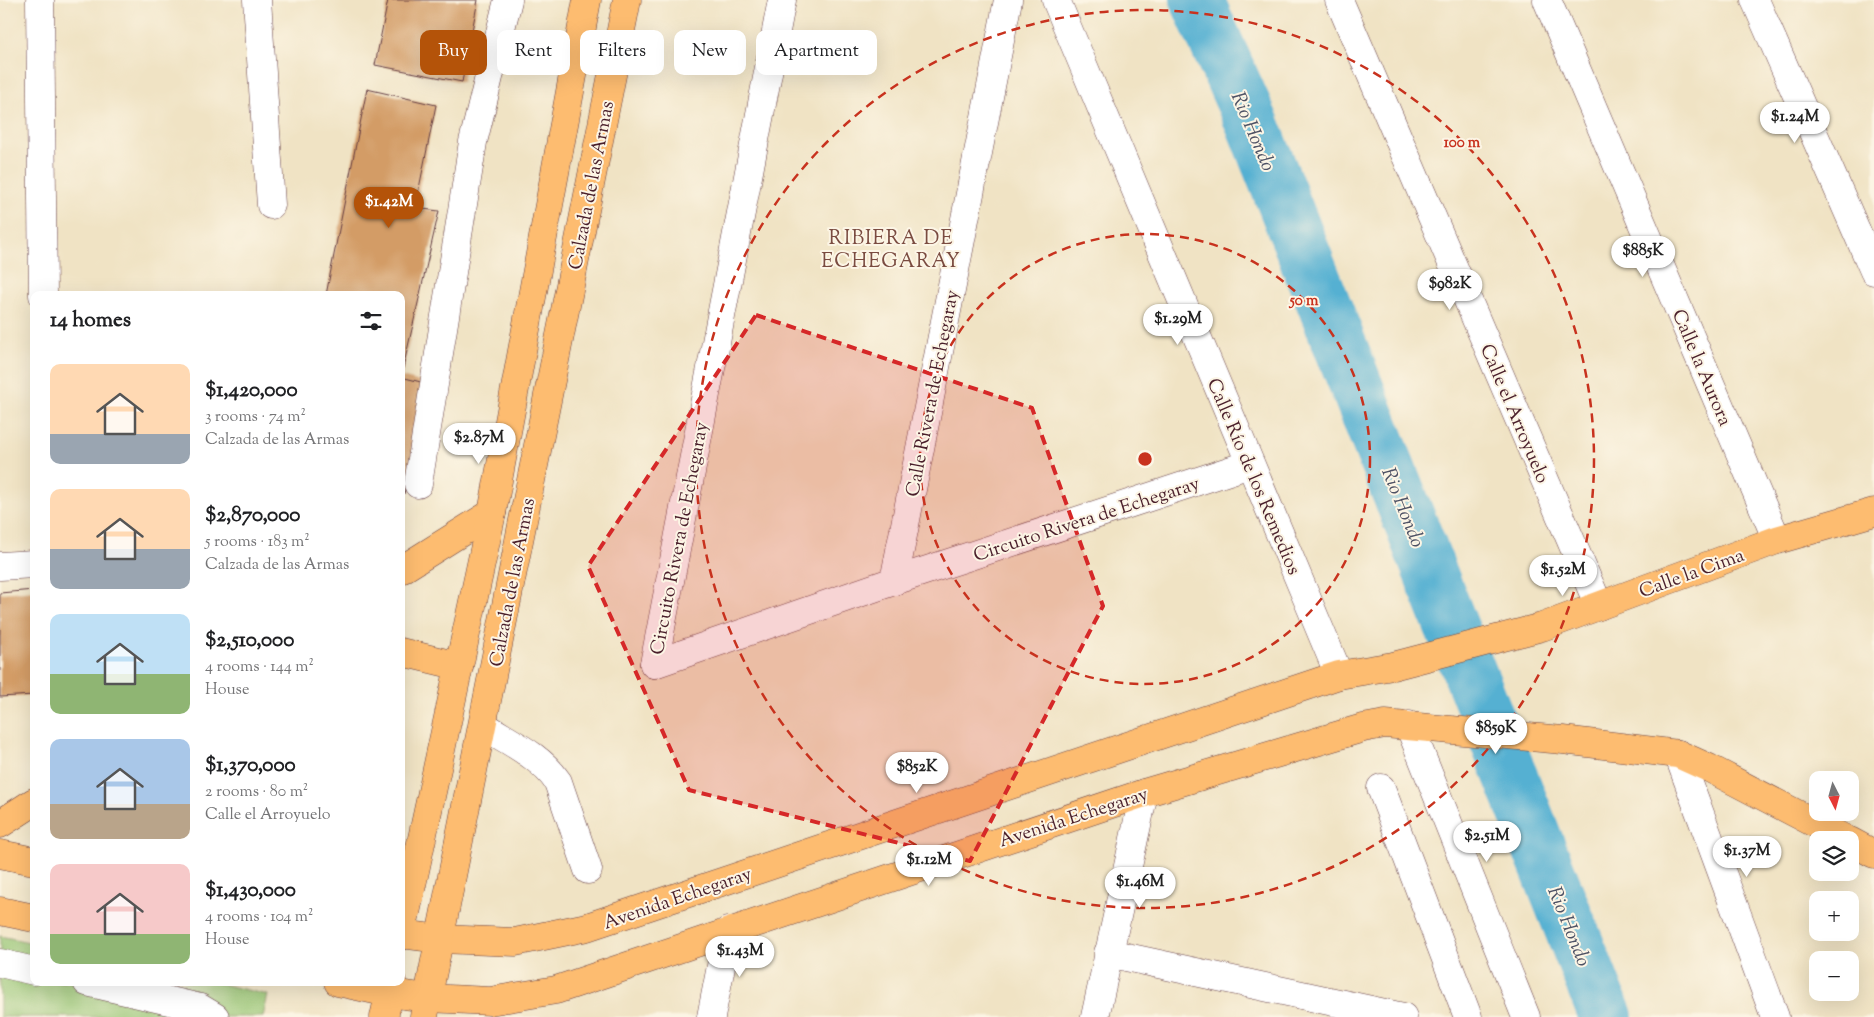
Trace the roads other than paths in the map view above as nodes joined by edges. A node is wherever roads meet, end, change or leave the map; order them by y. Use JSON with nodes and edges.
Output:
{"nodes":[{"id":1,"x":40,"y":0,"type":"edge"},
{"id":2,"x":257,"y":0,"type":"edge"},
{"id":3,"x":508,"y":0,"type":"edge"},
{"id":4,"x":587,"y":0,"type":"edge"},
{"id":5,"x":627,"y":0,"type":"edge"},
{"id":6,"x":782,"y":0,"type":"edge"},
{"id":7,"x":1008,"y":0,"type":"edge"},
{"id":8,"x":1056,"y":0,"type":"edge"},
{"id":9,"x":1339,"y":0,"type":"edge"},
{"id":10,"x":1547,"y":0,"type":"edge"},
{"id":11,"x":1755,"y":0,"type":"edge"},
{"id":12,"x":271,"y":205,"type":"dead end"},
{"id":13,"x":1874,"y":271,"type":"edge"},
{"id":14,"x":43,"y":291,"type":"edge"},
{"id":15,"x":1250,"y":464,"type":"junction"},
{"id":16,"x":418,"y":484,"type":"dead end"},
{"id":17,"x":1874,"y":512,"type":"edge"},
{"id":18,"x":492,"y":513,"type":"junction"},
{"id":19,"x":1778,"y":540,"type":"junction"},
{"id":20,"x":30,"y":564,"type":"edge"},
{"id":21,"x":0,"y":566,"type":"edge"},
{"id":22,"x":405,"y":567,"type":"edge"},
{"id":23,"x":894,"y":581,"type":"junction"},
{"id":24,"x":1599,"y":606,"type":"junction"},
{"id":25,"x":405,"y":653,"type":"edge"},
{"id":26,"x":459,"y":666,"type":"junction"},
{"id":27,"x":1393,"y":666,"type":"joint"},
{"id":28,"x":1339,"y":675,"type":"junction"},
{"id":29,"x":483,"y":725,"type":"junction"},
{"id":30,"x":1421,"y":727,"type":"junction"},
{"id":31,"x":1678,"y":754,"type":"junction"},
{"id":32,"x":1381,"y":788,"type":"dead end"},
{"id":33,"x":1144,"y":792,"type":"junction"},
{"id":34,"x":30,"y":805,"type":"edge"},
{"id":35,"x":0,"y":824,"type":"edge"},
{"id":36,"x":1830,"y":831,"type":"edge"},
{"id":37,"x":1859,"y":846,"type":"edge"},
{"id":38,"x":0,"y":854,"type":"edge"},
{"id":39,"x":1874,"y":854,"type":"edge"},
{"id":40,"x":30,"y":860,"type":"edge"},
{"id":41,"x":588,"y":870,"type":"dead end"},
{"id":42,"x":0,"y":911,"type":"edge"},
{"id":43,"x":405,"y":916,"type":"edge"},
{"id":44,"x":30,"y":917,"type":"edge"},
{"id":45,"x":728,"y":931,"type":"junction"},
{"id":46,"x":405,"y":936,"type":"edge"},
{"id":47,"x":440,"y":940,"type":"junction"},
{"id":48,"x":1108,"y":953,"type":"junction"},
{"id":49,"x":0,"y":963,"type":"edge"},
{"id":50,"x":30,"y":969,"type":"edge"},
{"id":51,"x":104,"y":986,"type":"edge"},
{"id":52,"x":350,"y":986,"type":"edge"},
{"id":53,"x":388,"y":998,"type":"edge"},
{"id":54,"x":426,"y":1008,"type":"edge"},
{"id":55,"x":215,"y":1017,"type":"edge"},
{"id":56,"x":711,"y":1017,"type":"edge"},
{"id":57,"x":1094,"y":1017,"type":"edge"},
{"id":58,"x":1403,"y":1017,"type":"edge"},
{"id":59,"x":1468,"y":1017,"type":"edge"},
{"id":60,"x":1526,"y":1017,"type":"edge"},
{"id":61,"x":1775,"y":1017,"type":"edge"}],
"edges":[{"from":1,"to":14,"type":"street"},
{"from":2,"to":12,"type":"street"},
{"from":3,"to":16,"type":"street"},
{"from":4,"to":18,"type":"main road","name":"Calzada de las Armas"},
{"from":5,"to":29,"type":"main road","name":"Calzada de las Armas"},
{"from":6,"to":23,"type":"street","name":"Circuito Rivera de Echegaray"},
{"from":7,"to":23,"type":"street","name":"Calle Rivera de Echegaray"},
{"from":8,"to":15,"type":"street","name":"Calle Río de los Remedios"},
{"from":9,"to":24,"type":"street","name":"Calle el Arroyuelo"},
{"from":10,"to":19,"type":"street","name":"Calle la Aurora"},
{"from":11,"to":13,"type":"street"},
{"from":15,"to":23,"type":"street","name":"Circuito Rivera de Echegaray"},
{"from":15,"to":28,"type":"street","name":"Calle Río de los Remedios"},
{"from":17,"to":19,"type":"main road","name":"Calle la Cima"},
{"from":18,"to":22,"type":"main road"},
{"from":18,"to":26,"type":"main road","name":"Calzada de las Armas"},
{"from":19,"to":24,"type":"main road","name":"Calle la Cima"},
{"from":20,"to":21,"type":"street"},
{"from":24,"to":27,"type":"main road","name":"Calle la Cima"},
{"from":25,"to":26,"type":"main road"},
{"from":26,"to":43,"type":"main road","name":"Calzada de las Armas"},
{"from":27,"to":28,"type":"main road","name":"Avenida Echegaray"},
{"from":28,"to":47,"type":"main road","name":"Avenida Echegaray"},
{"from":29,"to":41,"type":"street"},
{"from":29,"to":47,"type":"main road","name":"Calzada de las Armas"},
{"from":30,"to":31,"type":"main road","name":"Avenida Echegaray"},
{"from":30,"to":33,"type":"main road","name":"Avenida Echegaray"},
{"from":30,"to":60,"type":"street"},
{"from":31,"to":36,"type":"main road","name":"Avenida Echegaray"},
{"from":31,"to":61,"type":"street"},
{"from":32,"to":59,"type":"street"},
{"from":33,"to":45,"type":"main road","name":"Avenida Echegaray"},
{"from":33,"to":48,"type":"street"},
{"from":34,"to":35,"type":"main road"},
{"from":37,"to":39,"type":"main road","name":"Avenida Echegaray"},
{"from":38,"to":40,"type":"main road"},
{"from":42,"to":44,"type":"main road"},
{"from":45,"to":54,"type":"main road","name":"Avenida Echegaray"},
{"from":45,"to":56,"type":"street"},
{"from":46,"to":47,"type":"main road","name":"Avenida Echegaray"},
{"from":47,"to":54,"type":"main road","name":"Calzada de las Armas"},
{"from":48,"to":57,"type":"street"},
{"from":48,"to":58,"type":"street"},
{"from":49,"to":50,"type":"street"},
{"from":51,"to":55,"type":"street"},
{"from":52,"to":53,"type":"main road","name":"Avenida Echegaray"},
{"from":53,"to":54,"type":"main road","name":"Avenida Echegaray"}]}
